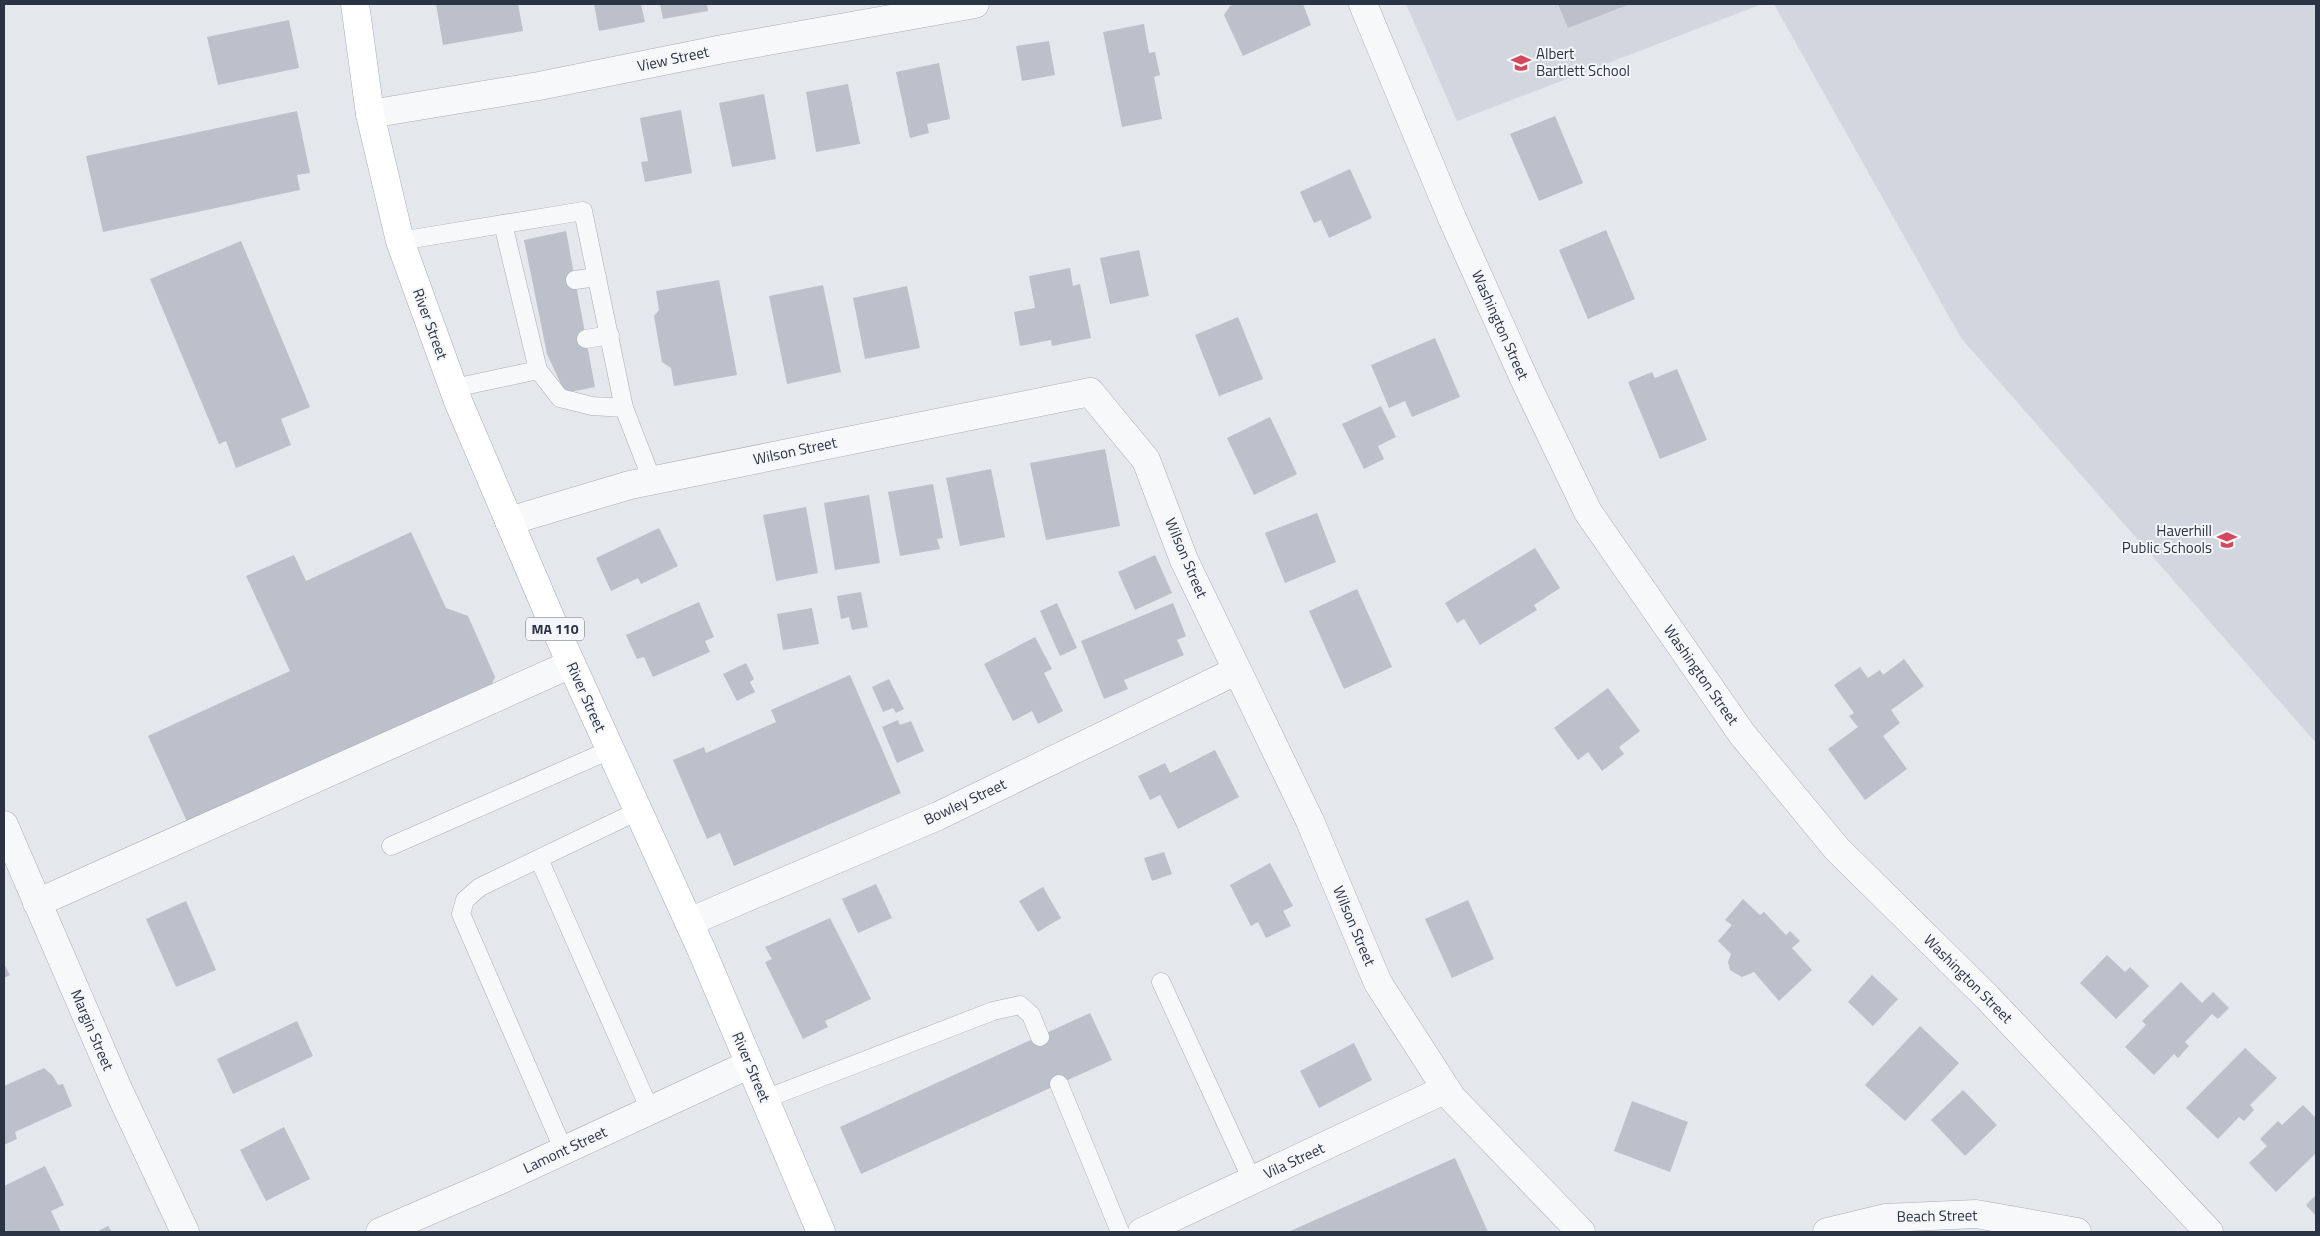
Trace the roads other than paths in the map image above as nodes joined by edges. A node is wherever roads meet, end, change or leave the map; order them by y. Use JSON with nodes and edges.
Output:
{"nodes":[{"id":1,"x":355,"y":4,"type":"edge"},
{"id":2,"x":975,"y":4,"type":"edge"},
{"id":3,"x":1363,"y":4,"type":"edge"},
{"id":4,"x":370,"y":114,"type":"junction"},
{"id":5,"x":502,"y":224,"type":"junction"},
{"id":6,"x":400,"y":241,"type":"junction"},
{"id":7,"x":597,"y":277,"type":"junction"},
{"id":8,"x":575,"y":280,"type":"dead end"},
{"id":9,"x":610,"y":335,"type":"junction"},
{"id":10,"x":586,"y":339,"type":"dead end"},
{"id":11,"x":538,"y":370,"type":"junction"},
{"id":12,"x":454,"y":388,"type":"junction"},
{"id":13,"x":624,"y":408,"type":"junction"},
{"id":14,"x":652,"y":480,"type":"junction"},
{"id":15,"x":509,"y":520,"type":"junction"},
{"id":16,"x":571,"y":664,"type":"junction"},
{"id":17,"x":1236,"y":671,"type":"junction"},
{"id":18,"x":610,"y":750,"type":"junction"},
{"id":19,"x":638,"y":811,"type":"junction"},
{"id":20,"x":4,"y":825,"type":"edge"},
{"id":21,"x":391,"y":846,"type":"dead end"},
{"id":22,"x":539,"y":858,"type":"junction"},
{"id":23,"x":38,"y":903,"type":"junction"},
{"id":24,"x":688,"y":922,"type":"junction"},
{"id":25,"x":1161,"y":982,"type":"dead end"},
{"id":26,"x":1040,"y":1037,"type":"dead end"},
{"id":27,"x":750,"y":1064,"type":"junction"},
{"id":28,"x":1059,"y":1084,"type":"dead end"},
{"id":29,"x":1446,"y":1089,"type":"junction"},
{"id":30,"x":765,"y":1099,"type":"junction"},
{"id":31,"x":650,"y":1110,"type":"junction"},
{"id":32,"x":564,"y":1151,"type":"junction"},
{"id":33,"x":1252,"y":1180,"type":"junction"},
{"id":34,"x":388,"y":1231,"type":"edge"},
{"id":35,"x":1150,"y":1231,"type":"edge"},
{"id":36,"x":185,"y":1232,"type":"edge"},
{"id":37,"x":822,"y":1232,"type":"edge"},
{"id":38,"x":1120,"y":1232,"type":"edge"},
{"id":39,"x":1581,"y":1232,"type":"edge"},
{"id":40,"x":1828,"y":1232,"type":"edge"},
{"id":41,"x":2077,"y":1232,"type":"edge"},
{"id":42,"x":2209,"y":1232,"type":"edge"}],
"edges":[{"from":1,"to":4,"type":"main road","name":"River Street","number":"MA 110"},
{"from":2,"to":4,"type":"street","name":"View Street"},
{"from":3,"to":42,"type":"street","name":"Washington Street"},
{"from":4,"to":6,"type":"main road","name":"River Street","number":"MA 110"},
{"from":5,"to":6,"type":"lane"},
{"from":5,"to":7,"type":"lane"},
{"from":5,"to":11,"type":"lane"},
{"from":6,"to":12,"type":"main road","name":"River Street","number":"MA 110"},
{"from":7,"to":8,"type":"lane"},
{"from":7,"to":9,"type":"lane"},
{"from":9,"to":10,"type":"lane"},
{"from":9,"to":13,"type":"lane"},
{"from":11,"to":12,"type":"lane"},
{"from":11,"to":13,"type":"lane"},
{"from":12,"to":15,"type":"main road","name":"River Street","number":"MA 110"},
{"from":13,"to":14,"type":"lane"},
{"from":14,"to":15,"type":"street","name":"Wilson Street"},
{"from":14,"to":17,"type":"street","name":"Wilson Street"},
{"from":15,"to":16,"type":"main road","name":"River Street","number":"MA 110"},
{"from":16,"to":18,"type":"main road","name":"River Street","number":"MA 110"},
{"from":16,"to":23,"type":"street"},
{"from":17,"to":24,"type":"street","name":"Bowley Street"},
{"from":17,"to":29,"type":"street","name":"Wilson Street"},
{"from":18,"to":19,"type":"main road","name":"River Street","number":"MA 110"},
{"from":18,"to":21,"type":"lane"},
{"from":19,"to":22,"type":"lane"},
{"from":19,"to":24,"type":"main road","name":"River Street","number":"MA 110"},
{"from":20,"to":23,"type":"street","name":"Margin Street"},
{"from":22,"to":31,"type":"lane"},
{"from":22,"to":32,"type":"lane"},
{"from":23,"to":36,"type":"street","name":"Margin Street"},
{"from":24,"to":27,"type":"main road","name":"River Street","number":"MA 110"},
{"from":25,"to":33,"type":"lane"},
{"from":26,"to":30,"type":"lane"},
{"from":27,"to":30,"type":"main road","name":"River Street","number":"MA 110"},
{"from":27,"to":31,"type":"street","name":"Lamont Street"},
{"from":28,"to":38,"type":"lane"},
{"from":29,"to":33,"type":"street","name":"Vila Street"},
{"from":29,"to":39,"type":"street","name":"Wilson Street"},
{"from":30,"to":37,"type":"main road","name":"River Street","number":"MA 110"},
{"from":31,"to":32,"type":"street","name":"Lamont Street"},
{"from":32,"to":34,"type":"street","name":"Lamont Street"},
{"from":33,"to":35,"type":"street","name":"Vila Street"},
{"from":40,"to":41,"type":"street","name":"Beach Street"}]}
